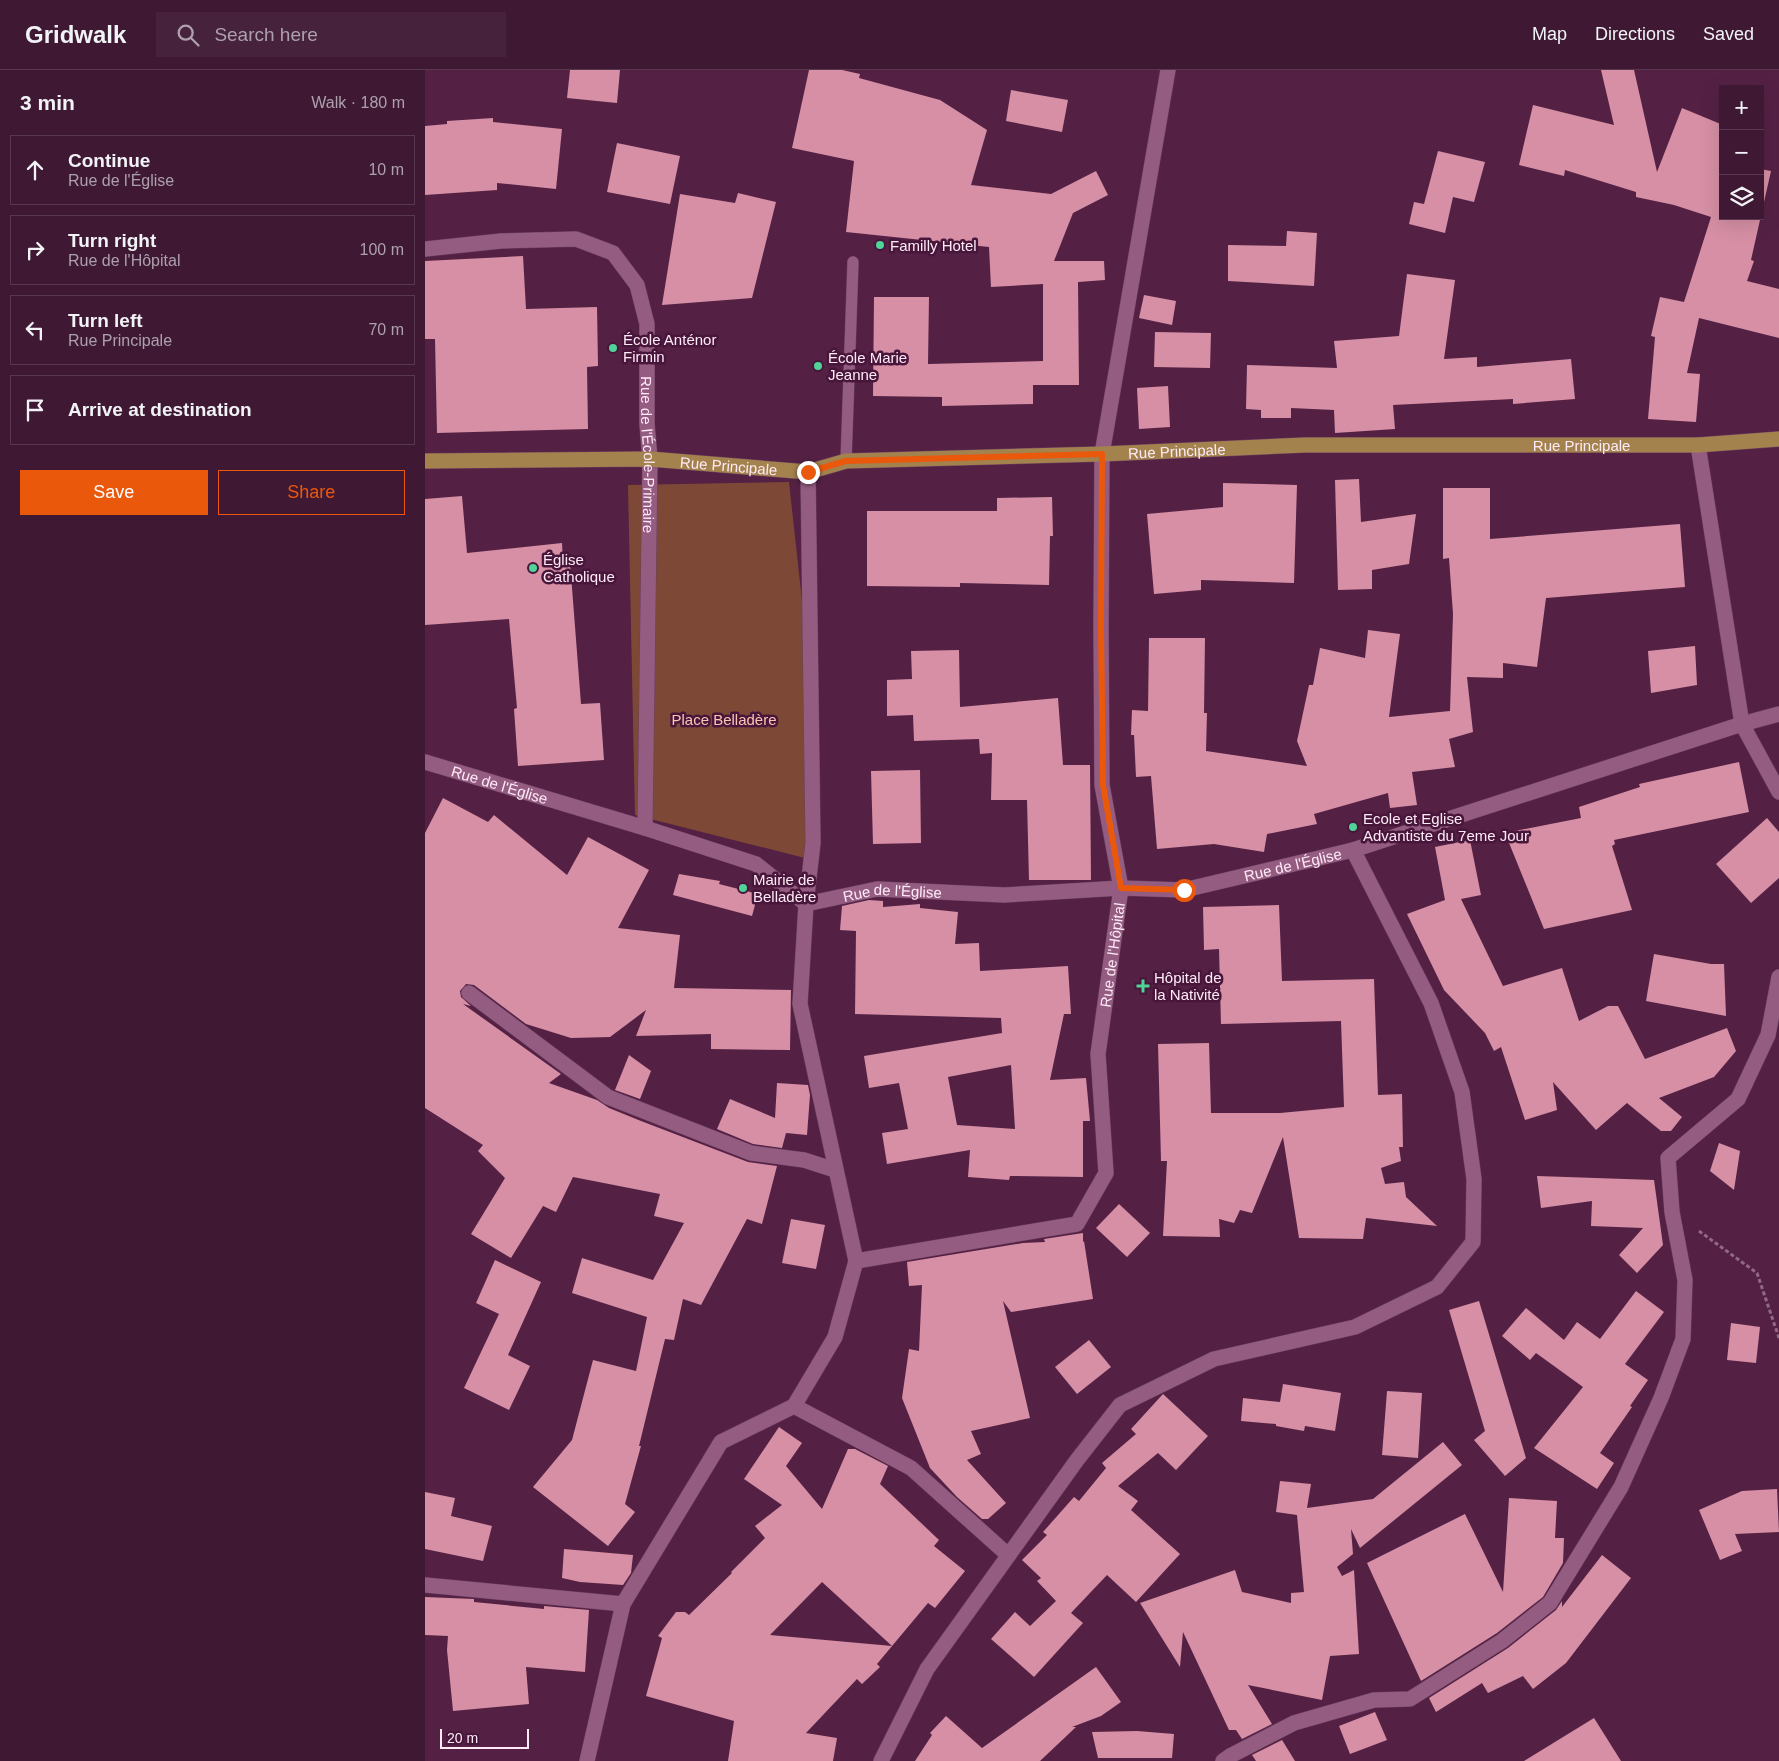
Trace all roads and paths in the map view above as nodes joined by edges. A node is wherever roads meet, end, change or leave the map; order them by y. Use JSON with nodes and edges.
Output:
{"nodes":[{"id":1,"x":1168,"y":70,"type":"edge"},
{"id":2,"x":425,"y":249,"type":"edge"},
{"id":3,"x":853,"y":262,"type":"dead end"},
{"id":4,"x":1779,"y":439,"type":"edge"},
{"id":5,"x":1698,"y":444,"type":"junction"},
{"id":6,"x":1102,"y":454,"type":"junction"},
{"id":7,"x":650,"y":459,"type":"junction"},
{"id":8,"x":425,"y":461,"type":"edge"},
{"id":9,"x":846,"y":461,"type":"junction"},
{"id":10,"x":808,"y":472,"type":"junction"},
{"id":11,"x":1779,"y":714,"type":"edge"},
{"id":12,"x":1742,"y":724,"type":"junction"},
{"id":13,"x":425,"y":762,"type":"edge"},
{"id":14,"x":1779,"y":792,"type":"edge"},
{"id":15,"x":645,"y":828,"type":"junction"},
{"id":16,"x":1353,"y":850,"type":"junction"},
{"id":17,"x":1121,"y":888,"type":"junction"},
{"id":18,"x":806,"y":904,"type":"junction"},
{"id":19,"x":1779,"y":978,"type":"edge"},
{"id":20,"x":469,"y":993,"type":"dead end"},
{"id":21,"x":835,"y":1170,"type":"junction"},
{"id":22,"x":1672,"y":1212,"type":"junction"},
{"id":23,"x":855,"y":1261,"type":"junction"},
{"id":24,"x":1779,"y":1338,"type":"edge"},
{"id":25,"x":794,"y":1406,"type":"junction"},
{"id":26,"x":1008,"y":1555,"type":"junction"},
{"id":27,"x":425,"y":1585,"type":"edge"},
{"id":28,"x":623,"y":1604,"type":"junction"},
{"id":29,"x":587,"y":1761,"type":"edge"},
{"id":30,"x":881,"y":1761,"type":"edge"},
{"id":31,"x":1223,"y":1761,"type":"edge"}],
"edges":[{"from":1,"to":6,"type":"street","name":"Rue de l'Hôpital"},
{"from":2,"to":7,"type":"street","name":"Rue de l'École-Primaire"},
{"from":3,"to":9,"type":"lane"},
{"from":4,"to":5,"type":"main road","name":"Rue Principale"},
{"from":5,"to":6,"type":"main road","name":"Rue Principale"},
{"from":5,"to":12,"type":"street"},
{"from":6,"to":9,"type":"main road","name":"Rue Principale"},
{"from":6,"to":17,"type":"street","name":"Rue de l'Hôpital"},
{"from":7,"to":8,"type":"main road","name":"Rue Principale"},
{"from":7,"to":10,"type":"main road","name":"Rue Principale"},
{"from":7,"to":15,"type":"street","name":"Rue de l'École-Primaire"},
{"from":9,"to":10,"type":"main road","name":"Rue Principale"},
{"from":10,"to":18,"type":"street"},
{"from":11,"to":12,"type":"street","name":"Rue de l'Église"},
{"from":12,"to":14,"type":"street"},
{"from":12,"to":16,"type":"street","name":"Rue de l'Église"},
{"from":13,"to":15,"type":"street","name":"Rue de l'Église"},
{"from":15,"to":18,"type":"street","name":"Rue de l'Église"},
{"from":16,"to":17,"type":"street","name":"Rue de l'Église"},
{"from":16,"to":26,"type":"street"},
{"from":17,"to":18,"type":"street","name":"Rue de l'Église"},
{"from":17,"to":23,"type":"street","name":"Rue de l'Hôpital"},
{"from":18,"to":21,"type":"street"},
{"from":19,"to":22,"type":"street"},
{"from":20,"to":21,"type":"street"},
{"from":21,"to":23,"type":"street"},
{"from":22,"to":24,"type":"path"},
{"from":22,"to":31,"type":"street"},
{"from":23,"to":25,"type":"street"},
{"from":25,"to":26,"type":"street"},
{"from":25,"to":28,"type":"street"},
{"from":26,"to":30,"type":"street"},
{"from":27,"to":28,"type":"street"},
{"from":28,"to":29,"type":"street"}]}
